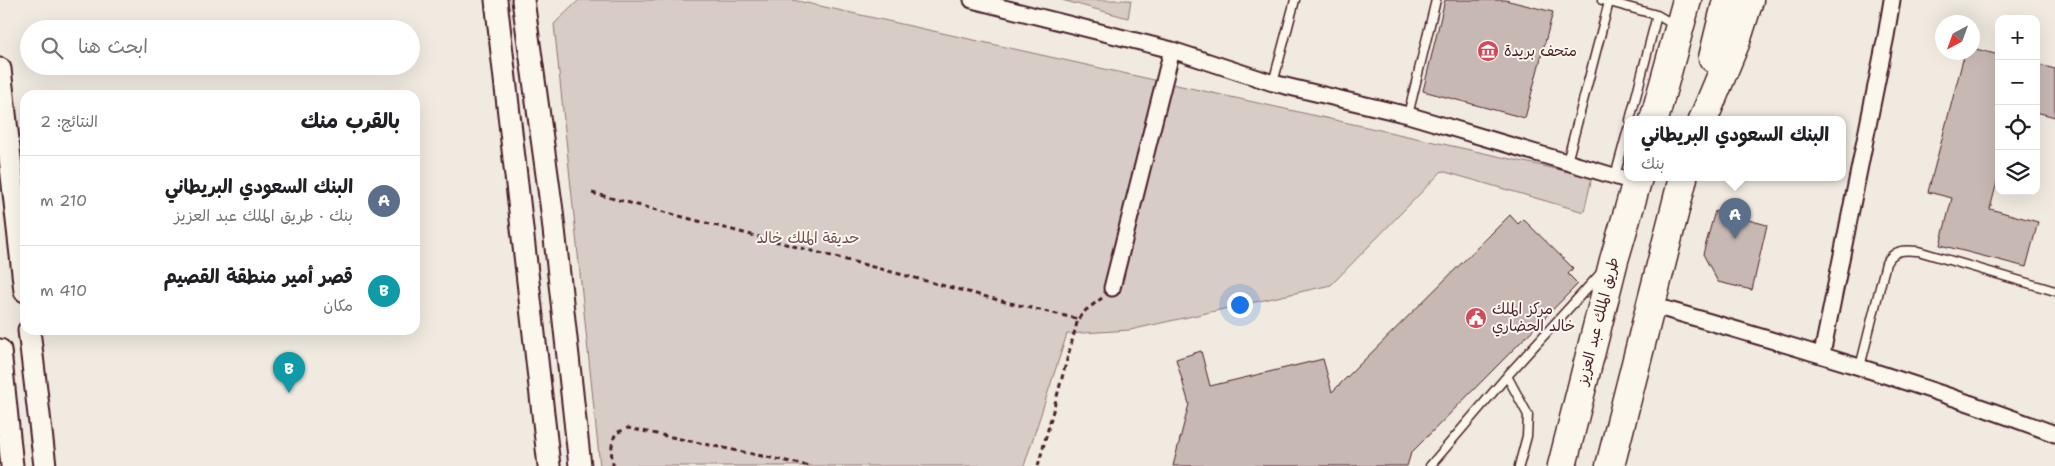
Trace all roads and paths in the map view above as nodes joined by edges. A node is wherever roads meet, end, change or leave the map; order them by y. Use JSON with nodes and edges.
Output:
{"nodes":[{"id":1,"x":496,"y":0,"type":"edge"},
{"id":2,"x":523,"y":0,"type":"edge"},
{"id":3,"x":972,"y":0,"type":"edge"},
{"id":4,"x":1295,"y":0,"type":"edge"},
{"id":5,"x":1436,"y":0,"type":"edge"},
{"id":6,"x":1687,"y":0,"type":"edge"},
{"id":7,"x":1727,"y":0,"type":"edge"},
{"id":8,"x":1749,"y":0,"type":"edge"},
{"id":9,"x":1892,"y":0,"type":"edge"},
{"id":10,"x":1900,"y":0,"type":"edge"},
{"id":11,"x":1606,"y":1,"type":"edge"},
{"id":12,"x":1668,"y":22,"type":"junction"},
{"id":13,"x":1886,"y":36,"type":"junction"},
{"id":14,"x":1172,"y":50,"type":"junction"},
{"id":15,"x":0,"y":69,"type":"edge"},
{"id":16,"x":1273,"y":82,"type":"junction"},
{"id":17,"x":1408,"y":115,"type":"junction"},
{"id":18,"x":1632,"y":116,"type":"edge"},
{"id":19,"x":1655,"y":116,"type":"edge"},
{"id":20,"x":1698,"y":116,"type":"edge"},
{"id":21,"x":1705,"y":116,"type":"edge"},
{"id":22,"x":1567,"y":162,"type":"junction"},
{"id":23,"x":1624,"y":176,"type":"edge"},
{"id":24,"x":1629,"y":181,"type":"edge"},
{"id":25,"x":1682,"y":181,"type":"edge"},
{"id":26,"x":592,"y":193,"type":"dead end"},
{"id":27,"x":20,"y":247,"type":"edge"},
{"id":28,"x":1614,"y":260,"type":"junction"},
{"id":29,"x":1112,"y":288,"type":"joint"},
{"id":30,"x":2055,"y":291,"type":"edge"},
{"id":31,"x":1651,"y":305,"type":"junction"},
{"id":32,"x":1078,"y":319,"type":"junction"},
{"id":33,"x":30,"y":335,"type":"edge"},
{"id":34,"x":0,"y":350,"type":"edge"},
{"id":35,"x":1822,"y":354,"type":"junction"},
{"id":36,"x":1860,"y":367,"type":"junction"},
{"id":37,"x":1507,"y":376,"type":"junction"},
{"id":38,"x":2055,"y":434,"type":"edge"},
{"id":39,"x":12,"y":466,"type":"edge"},
{"id":40,"x":45,"y":466,"type":"edge"},
{"id":41,"x":550,"y":466,"type":"edge"},
{"id":42,"x":580,"y":466,"type":"edge"},
{"id":43,"x":614,"y":466,"type":"edge"},
{"id":44,"x":810,"y":466,"type":"edge"},
{"id":45,"x":1038,"y":466,"type":"edge"},
{"id":46,"x":1430,"y":466,"type":"edge"},
{"id":47,"x":1519,"y":466,"type":"edge"},
{"id":48,"x":1562,"y":466,"type":"edge"},
{"id":49,"x":1610,"y":466,"type":"edge"}],
"edges":[{"from":1,"to":41,"type":"street"},
{"from":2,"to":42,"type":"street"},
{"from":3,"to":14,"type":"street"},
{"from":4,"to":16,"type":"lane"},
{"from":5,"to":17,"type":"lane"},
{"from":6,"to":12,"type":"highway"},
{"from":7,"to":20,"type":"highway"},
{"from":8,"to":21,"type":"highway"},
{"from":9,"to":13,"type":"street"},
{"from":10,"to":13,"type":"street"},
{"from":11,"to":12,"type":"lane"},
{"from":11,"to":22,"type":"lane"},
{"from":12,"to":18,"type":"lane"},
{"from":12,"to":19,"type":"highway"},
{"from":13,"to":35,"type":"street"},
{"from":14,"to":16,"type":"street"},
{"from":14,"to":29,"type":"street"},
{"from":15,"to":27,"type":"street"},
{"from":16,"to":17,"type":"street"},
{"from":17,"to":22,"type":"street"},
{"from":22,"to":23,"type":"street"},
{"from":24,"to":28,"type":"highway","name":"طريق الملك عبد العزيز"},
{"from":25,"to":31,"type":"highway"},
{"from":26,"to":32,"type":"path"},
{"from":28,"to":37,"type":"lane"},
{"from":28,"to":48,"type":"highway","name":"طريق الملك عبد العزيز"},
{"from":29,"to":32,"type":"path"},
{"from":30,"to":36,"type":"lane"},
{"from":31,"to":35,"type":"street"},
{"from":31,"to":49,"type":"highway"},
{"from":32,"to":45,"type":"path"},
{"from":33,"to":40,"type":"street"},
{"from":34,"to":39,"type":"street"},
{"from":35,"to":36,"type":"street"},
{"from":36,"to":38,"type":"street"},
{"from":37,"to":46,"type":"lane"},
{"from":37,"to":47,"type":"lane"},
{"from":43,"to":44,"type":"path"}]}
